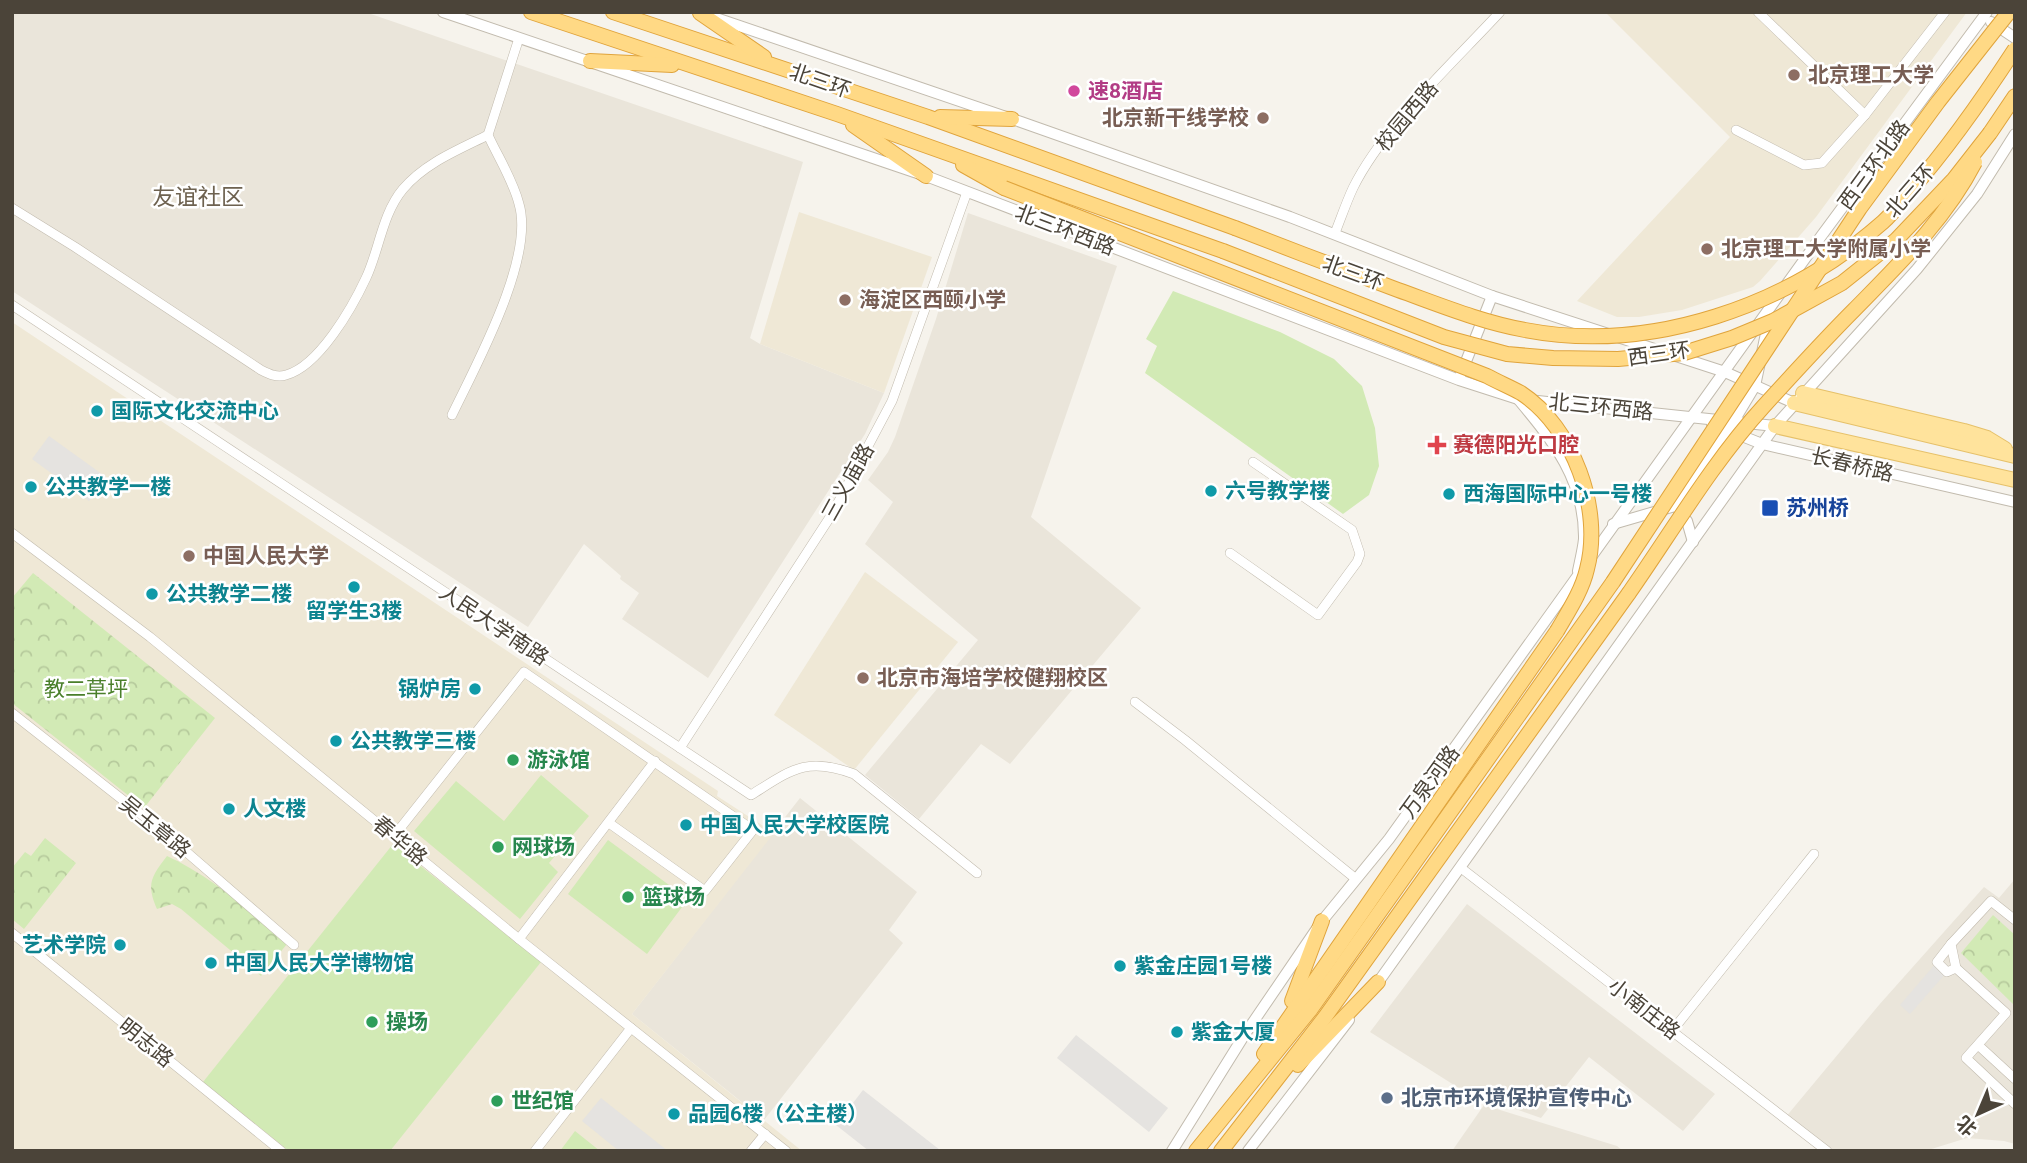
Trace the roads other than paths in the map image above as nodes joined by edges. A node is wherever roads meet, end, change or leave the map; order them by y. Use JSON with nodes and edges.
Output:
{"nodes":[{"id":1,"x":443,"y":12,"type":"edge"},
{"id":2,"x":531,"y":12,"type":"edge"},
{"id":3,"x":613,"y":12,"type":"edge"},
{"id":4,"x":1500,"y":12,"type":"edge"},
{"id":5,"x":1758,"y":12,"type":"edge"},
{"id":6,"x":1945,"y":12,"type":"edge"},
{"id":7,"x":2009,"y":12,"type":"edge"},
{"id":8,"x":699,"y":13,"type":"edge"},
{"id":9,"x":1985,"y":15,"type":"edge"},
{"id":10,"x":519,"y":38,"type":"junction"},
{"id":11,"x":2015,"y":38,"type":"edge"},
{"id":12,"x":2015,"y":49,"type":"edge"},
{"id":13,"x":590,"y":61,"type":"junction"},
{"id":14,"x":691,"y":66,"type":"junction"},
{"id":15,"x":776,"y":66,"type":"junction"},
{"id":16,"x":2015,"y":96,"type":"edge"},
{"id":17,"x":837,"y":114,"type":"junction"},
{"id":18,"x":1864,"y":115,"type":"junction"},
{"id":19,"x":928,"y":117,"type":"junction"},
{"id":20,"x":1012,"y":119,"type":"junction"},
{"id":21,"x":1736,"y":130,"type":"dead end"},
{"id":22,"x":1990,"y":133,"type":"junction"},
{"id":23,"x":2015,"y":134,"type":"edge"},
{"id":24,"x":488,"y":135,"type":"junction"},
{"id":25,"x":921,"y":143,"type":"junction"},
{"id":26,"x":926,"y":176,"type":"junction"},
{"id":27,"x":967,"y":192,"type":"junction"},
{"id":28,"x":12,"y":208,"type":"edge"},
{"id":29,"x":1335,"y":233,"type":"junction"},
{"id":30,"x":1223,"y":251,"type":"joint"},
{"id":31,"x":1492,"y":296,"type":"junction"},
{"id":32,"x":12,"y":305,"type":"edge"},
{"id":33,"x":1770,"y":309,"type":"junction"},
{"id":34,"x":1763,"y":319,"type":"junction"},
{"id":35,"x":1658,"y":350,"type":"junction"},
{"id":36,"x":1725,"y":372,"type":"junction"},
{"id":37,"x":1459,"y":380,"type":"junction"},
{"id":38,"x":1756,"y":383,"type":"junction"},
{"id":39,"x":1518,"y":398,"type":"junction"},
{"id":40,"x":1799,"y":398,"type":"junction"},
{"id":41,"x":452,"y":415,"type":"dead end"},
{"id":42,"x":1693,"y":416,"type":"junction"},
{"id":43,"x":1731,"y":426,"type":"junction"},
{"id":44,"x":1775,"y":426,"type":"junction"},
{"id":45,"x":1762,"y":444,"type":"junction"},
{"id":46,"x":2015,"y":455,"type":"edge"},
{"id":47,"x":1253,"y":461,"type":"dead end"},
{"id":48,"x":2015,"y":480,"type":"edge"},
{"id":49,"x":2015,"y":502,"type":"edge"},
{"id":50,"x":1675,"y":506,"type":"junction"},
{"id":51,"x":1613,"y":524,"type":"junction"},
{"id":52,"x":12,"y":533,"type":"edge"},
{"id":53,"x":1693,"y":542,"type":"junction"},
{"id":54,"x":1230,"y":553,"type":"dead end"},
{"id":55,"x":1577,"y":577,"type":"junction"},
{"id":56,"x":1135,"y":702,"type":"dead end"},
{"id":57,"x":12,"y":713,"type":"edge"},
{"id":58,"x":680,"y":748,"type":"junction"},
{"id":59,"x":655,"y":761,"type":"junction"},
{"id":60,"x":609,"y":823,"type":"junction"},
{"id":61,"x":394,"y":836,"type":"junction"},
{"id":62,"x":1814,"y":854,"type":"dead end"},
{"id":63,"x":1461,"y":868,"type":"junction"},
{"id":64,"x":977,"y":873,"type":"dead end"},
{"id":65,"x":1356,"y":879,"type":"junction"},
{"id":66,"x":1322,"y":920,"type":"junction"},
{"id":67,"x":2015,"y":920,"type":"edge"},
{"id":68,"x":12,"y":933,"type":"edge"},
{"id":69,"x":519,"y":939,"type":"junction"},
{"id":70,"x":1951,"y":944,"type":"junction"},
{"id":71,"x":294,"y":945,"type":"dead end"},
{"id":72,"x":1956,"y":968,"type":"junction"},
{"id":73,"x":1378,"y":982,"type":"junction"},
{"id":74,"x":1283,"y":1024,"type":"junction"},
{"id":75,"x":631,"y":1028,"type":"junction"},
{"id":76,"x":1672,"y":1031,"type":"junction"},
{"id":77,"x":1978,"y":1045,"type":"junction"},
{"id":78,"x":2015,"y":1079,"type":"edge"},
{"id":79,"x":2015,"y":1104,"type":"edge"},
{"id":80,"x":1229,"y":1108,"type":"junction"},
{"id":81,"x":1251,"y":1113,"type":"junction"},
{"id":82,"x":765,"y":1134,"type":"junction"},
{"id":83,"x":281,"y":1151,"type":"edge"},
{"id":84,"x":535,"y":1151,"type":"edge"},
{"id":85,"x":751,"y":1151,"type":"edge"},
{"id":86,"x":786,"y":1151,"type":"edge"},
{"id":87,"x":1172,"y":1151,"type":"edge"},
{"id":88,"x":1196,"y":1151,"type":"edge"},
{"id":89,"x":1221,"y":1151,"type":"edge"},
{"id":90,"x":1248,"y":1151,"type":"edge"},
{"id":91,"x":1827,"y":1151,"type":"edge"}],
"edges":[{"from":1,"to":10,"type":"street","name":"北三环西路"},
{"from":2,"to":14,"type":"highway","name":"北三环"},
{"from":3,"to":15,"type":"highway","name":"北三环"},
{"from":4,"to":29,"type":"street","name":"校园西路"},
{"from":5,"to":18,"type":"street"},
{"from":6,"to":18,"type":"street"},
{"from":7,"to":80,"type":"highway","name":"万泉河路","bridge":true},
{"from":8,"to":15,"type":"highway"},
{"from":8,"to":20,"type":"street"},
{"from":9,"to":11,"type":"street"},
{"from":9,"to":33,"type":"street","name":"西三环北路"},
{"from":10,"to":13,"type":"street","name":"北三环西路"},
{"from":10,"to":24,"type":"street"},
{"from":12,"to":19,"type":"highway","name":"北三环","bridge":true},
{"from":13,"to":14,"type":"highway"},
{"from":13,"to":26,"type":"street","name":"北三环西路"},
{"from":14,"to":17,"type":"highway","name":"北三环"},
{"from":15,"to":19,"type":"highway","name":"北三环"},
{"from":16,"to":22,"type":"highway","name":"西三环"},
{"from":17,"to":25,"type":"highway","name":"北三环"},
{"from":17,"to":26,"type":"highway"},
{"from":18,"to":21,"type":"street"},
{"from":19,"to":20,"type":"highway"},
{"from":20,"to":29,"type":"street"},
{"from":22,"to":30,"type":"highway","name":"西三环","bridge":true},
{"from":22,"to":81,"type":"highway","bridge":true},
{"from":23,"to":40,"type":"street"},
{"from":24,"to":28,"type":"street"},
{"from":24,"to":41,"type":"street"},
{"from":25,"to":30,"type":"highway","name":"北三环"},
{"from":25,"to":74,"type":"highway","bridge":true},
{"from":26,"to":27,"type":"street","name":"北三环西路"},
{"from":27,"to":37,"type":"street","name":"北三环西路"},
{"from":27,"to":58,"type":"street","name":"三义庙路"},
{"from":29,"to":31,"type":"street"},
{"from":31,"to":35,"type":"street"},
{"from":31,"to":37,"type":"street"},
{"from":32,"to":58,"type":"street","name":"人民大学南路"},
{"from":33,"to":34,"type":"street","name":"西三环北路"},
{"from":33,"to":38,"type":"street"},
{"from":34,"to":35,"type":"street"},
{"from":34,"to":36,"type":"street","name":"西三环北路"},
{"from":35,"to":36,"type":"street"},
{"from":36,"to":38,"type":"street"},
{"from":36,"to":42,"type":"street","name":"万泉河路"},
{"from":37,"to":39,"type":"street","name":"北三环西路"},
{"from":38,"to":40,"type":"street"},
{"from":38,"to":43,"type":"street"},
{"from":39,"to":42,"type":"street","name":"北三环西路"},
{"from":39,"to":55,"type":"street"},
{"from":40,"to":44,"type":"street"},
{"from":40,"to":46,"type":"main road"},
{"from":42,"to":43,"type":"street","name":"北三环西路"},
{"from":42,"to":51,"type":"street","name":"万泉河路"},
{"from":43,"to":44,"type":"street","name":"北三环西路"},
{"from":43,"to":45,"type":"street","name":"长春桥路"},
{"from":43,"to":50,"type":"street"},
{"from":44,"to":45,"type":"street"},
{"from":44,"to":48,"type":"main road","name":"长春桥路"},
{"from":45,"to":49,"type":"street","name":"长春桥路"},
{"from":45,"to":53,"type":"street"},
{"from":47,"to":54,"type":"street"},
{"from":50,"to":51,"type":"street"},
{"from":50,"to":53,"type":"street"},
{"from":51,"to":55,"type":"street","name":"万泉河路"},
{"from":52,"to":61,"type":"street","name":"春华路"},
{"from":53,"to":63,"type":"street"},
{"from":55,"to":65,"type":"street","name":"万泉河路"},
{"from":56,"to":65,"type":"street"},
{"from":57,"to":71,"type":"street","name":"吴玉章路"},
{"from":58,"to":64,"type":"street","name":"人民大学南路"},
{"from":59,"to":60,"type":"street"},
{"from":59,"to":60,"type":"street"},
{"from":59,"to":61,"type":"street"},
{"from":60,"to":69,"type":"street"},
{"from":61,"to":69,"type":"street","name":"春华路"},
{"from":62,"to":76,"type":"street"},
{"from":63,"to":73,"type":"street"},
{"from":63,"to":76,"type":"street","name":"小南庄路"},
{"from":65,"to":66,"type":"street","name":"万泉河路"},
{"from":66,"to":74,"type":"highway"},
{"from":66,"to":87,"type":"street","name":"万泉河路"},
{"from":67,"to":70,"type":"street"},
{"from":68,"to":83,"type":"street","name":"明志路"},
{"from":69,"to":75,"type":"street","name":"春华路"},
{"from":70,"to":72,"type":"street"},
{"from":70,"to":72,"type":"street"},
{"from":72,"to":77,"type":"street"},
{"from":73,"to":81,"type":"highway"},
{"from":73,"to":90,"type":"street"},
{"from":74,"to":80,"type":"highway"},
{"from":75,"to":82,"type":"street","name":"春华路"},
{"from":75,"to":84,"type":"street"},
{"from":76,"to":91,"type":"street","name":"小南庄路"},
{"from":77,"to":78,"type":"street"},
{"from":77,"to":79,"type":"street"},
{"from":80,"to":88,"type":"highway","name":"万泉河路"},
{"from":81,"to":89,"type":"highway"},
{"from":82,"to":85,"type":"street"},
{"from":82,"to":86,"type":"street","name":"春华路"}]}
